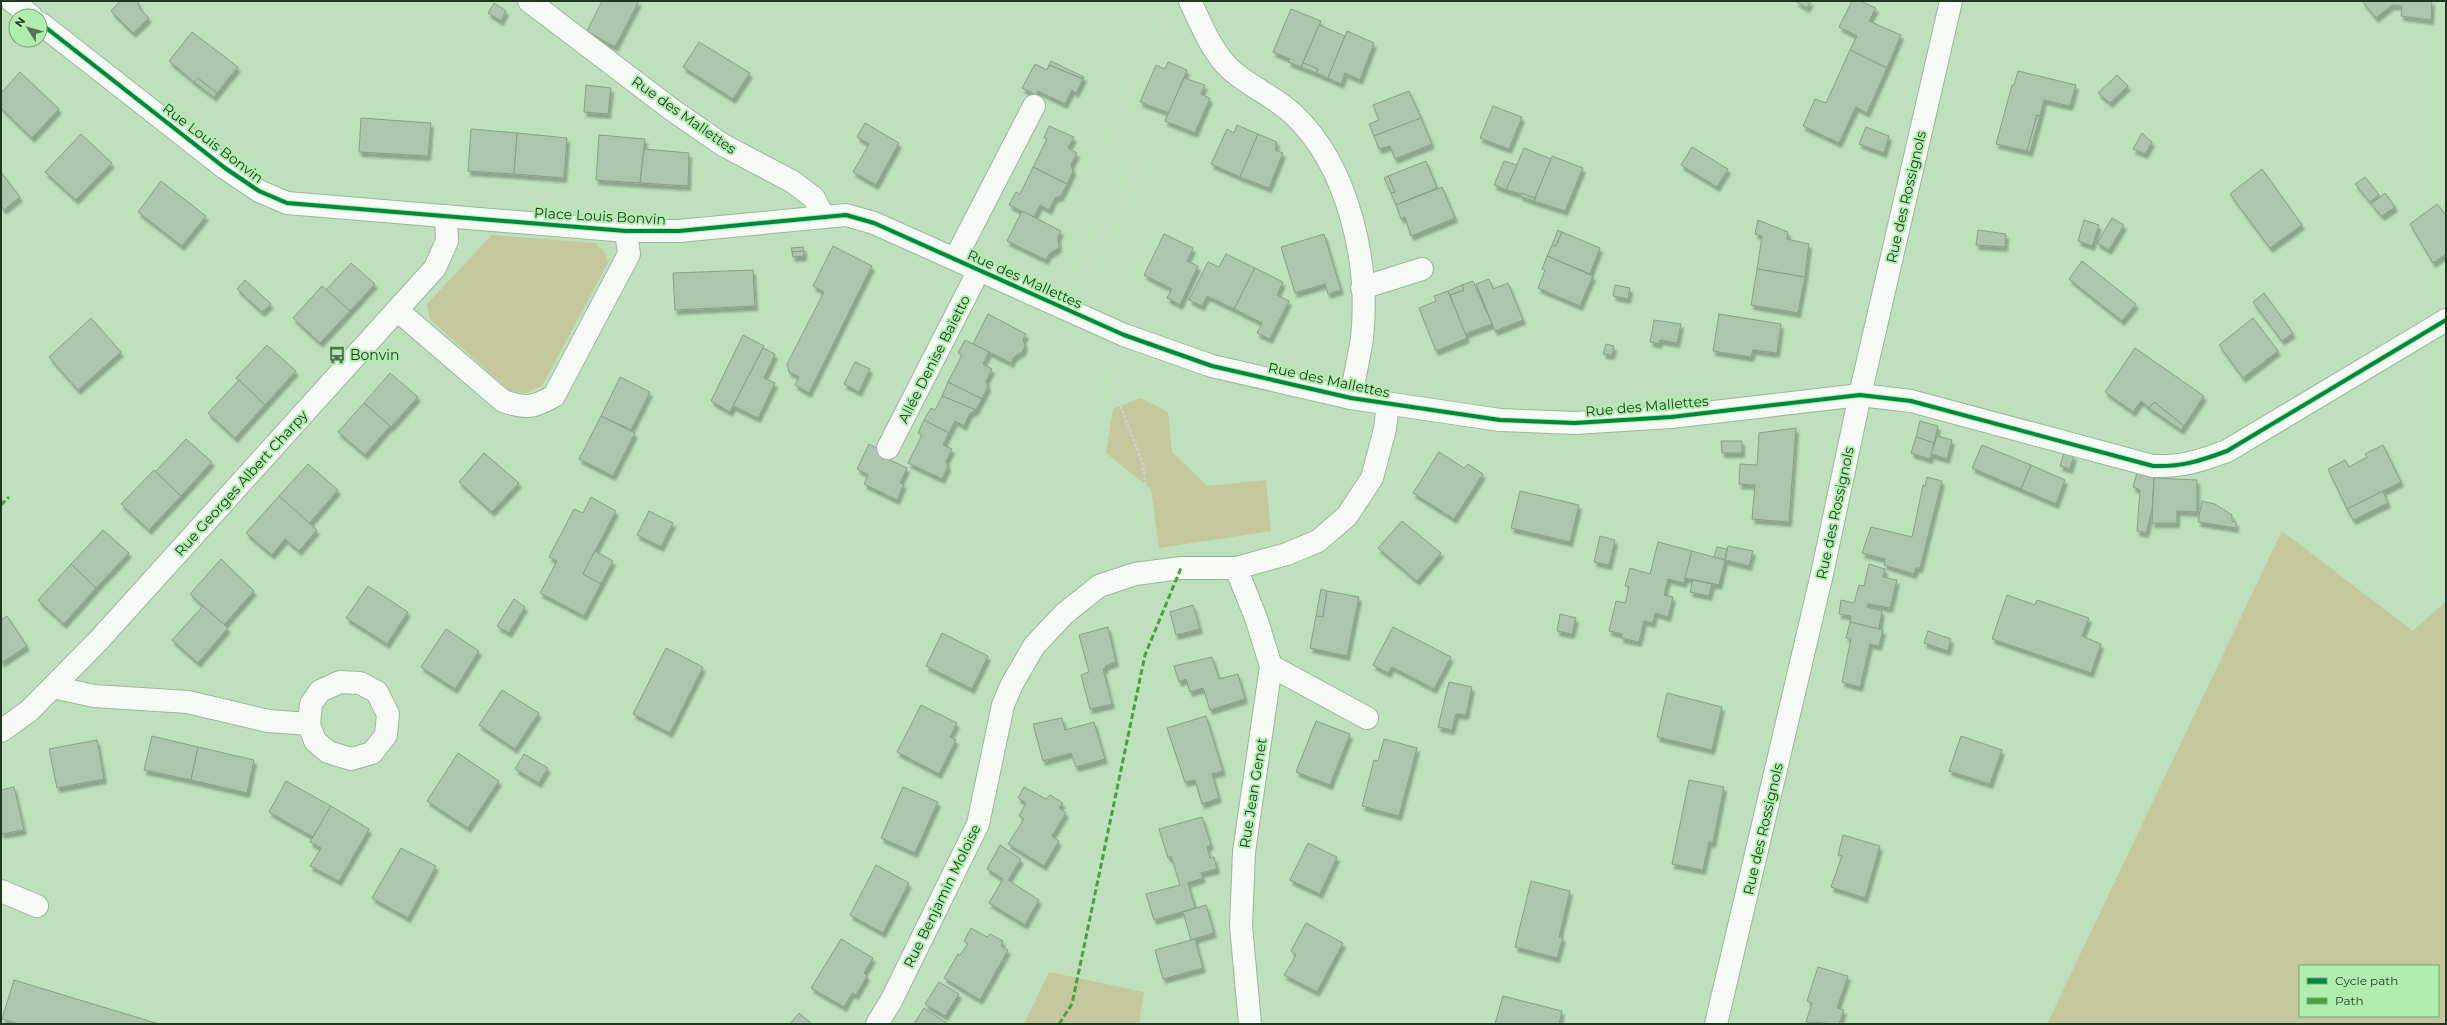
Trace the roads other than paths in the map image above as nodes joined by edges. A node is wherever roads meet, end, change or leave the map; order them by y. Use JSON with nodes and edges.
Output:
{"nodes":[{"id":1,"x":12,"y":1,"type":"edge"},
{"id":2,"x":529,"y":1,"type":"edge"},
{"id":3,"x":1190,"y":1,"type":"edge"},
{"id":4,"x":1951,"y":1,"type":"edge"},
{"id":5,"x":21,"y":8,"type":"edge"},
{"id":6,"x":48,"y":29,"type":"edge"},
{"id":7,"x":1034,"y":106,"type":"dead end"},
{"id":8,"x":401,"y":212,"type":"joint"},
{"id":9,"x":446,"y":216,"type":"junction"},
{"id":10,"x":823,"y":216,"type":"junction"},
{"id":11,"x":626,"y":231,"type":"junction"},
{"id":12,"x":955,"y":259,"type":"junction"},
{"id":13,"x":1422,"y":269,"type":"dead end"},
{"id":14,"x":979,"y":270,"type":"junction"},
{"id":15,"x":1362,"y":288,"type":"junction"},
{"id":16,"x":397,"y":310,"type":"junction"},
{"id":17,"x":2446,"y":320,"type":"edge"},
{"id":18,"x":1860,"y":395,"type":"junction"},
{"id":19,"x":1351,"y":398,"type":"junction"},
{"id":20,"x":1388,"y":403,"type":"junction"},
{"id":21,"x":888,"y":448,"type":"dead end"},
{"id":22,"x":1236,"y":568,"type":"junction"},
{"id":23,"x":1271,"y":666,"type":"junction"},
{"id":24,"x":52,"y":687,"type":"junction"},
{"id":25,"x":1367,"y":718,"type":"dead end"},
{"id":26,"x":309,"y":724,"type":"dead end"},
{"id":27,"x":1,"y":731,"type":"edge"},
{"id":28,"x":1,"y":891,"type":"edge"},
{"id":29,"x":38,"y":906,"type":"dead end"},
{"id":30,"x":877,"y":1024,"type":"edge"},
{"id":31,"x":1250,"y":1024,"type":"edge"},
{"id":32,"x":1716,"y":1024,"type":"edge"}],
"edges":[{"from":1,"to":5,"type":"street"},
{"from":2,"to":10,"type":"street","name":"Rue des Mallettes"},
{"from":3,"to":15,"type":"street"},
{"from":4,"to":18,"type":"street","name":"Rue des Rossignols"},
{"from":6,"to":8,"type":"street","name":"Rue Louis Bonvin"},
{"from":7,"to":12,"type":"street"},
{"from":8,"to":9,"type":"street","name":"Place Louis Bonvin"},
{"from":9,"to":11,"type":"street","name":"Place Louis Bonvin"},
{"from":9,"to":16,"type":"street","name":"Rue Georges Albert Charpy"},
{"from":10,"to":11,"type":"street","name":"Place Louis Bonvin"},
{"from":10,"to":12,"type":"street","name":"Rue des Mallettes"},
{"from":11,"to":16,"type":"street","name":"Place Louis Bonvin"},
{"from":12,"to":14,"type":"street","name":"Rue des Mallettes"},
{"from":13,"to":15,"type":"street"},
{"from":14,"to":19,"type":"street","name":"Rue des Mallettes"},
{"from":14,"to":21,"type":"street","name":"Allée Denise Baïetto"},
{"from":15,"to":19,"type":"street"},
{"from":16,"to":24,"type":"street","name":"Rue Georges Albert Charpy"},
{"from":17,"to":18,"type":"street","name":"Rue des Mallettes"},
{"from":18,"to":20,"type":"street","name":"Rue des Mallettes"},
{"from":18,"to":32,"type":"street","name":"Rue des Rossignols"},
{"from":19,"to":20,"type":"street","name":"Rue des Mallettes"},
{"from":20,"to":22,"type":"street","name":"Rue Benjamin Moloise"},
{"from":22,"to":23,"type":"street","name":"Rue Jean Genet"},
{"from":22,"to":30,"type":"street","name":"Rue Benjamin Moloise"},
{"from":23,"to":25,"type":"street"},
{"from":23,"to":31,"type":"street","name":"Rue Jean Genet"},
{"from":24,"to":26,"type":"street"},
{"from":24,"to":27,"type":"street","name":"Rue Georges Albert Charpy"},
{"from":28,"to":29,"type":"street"}]}
